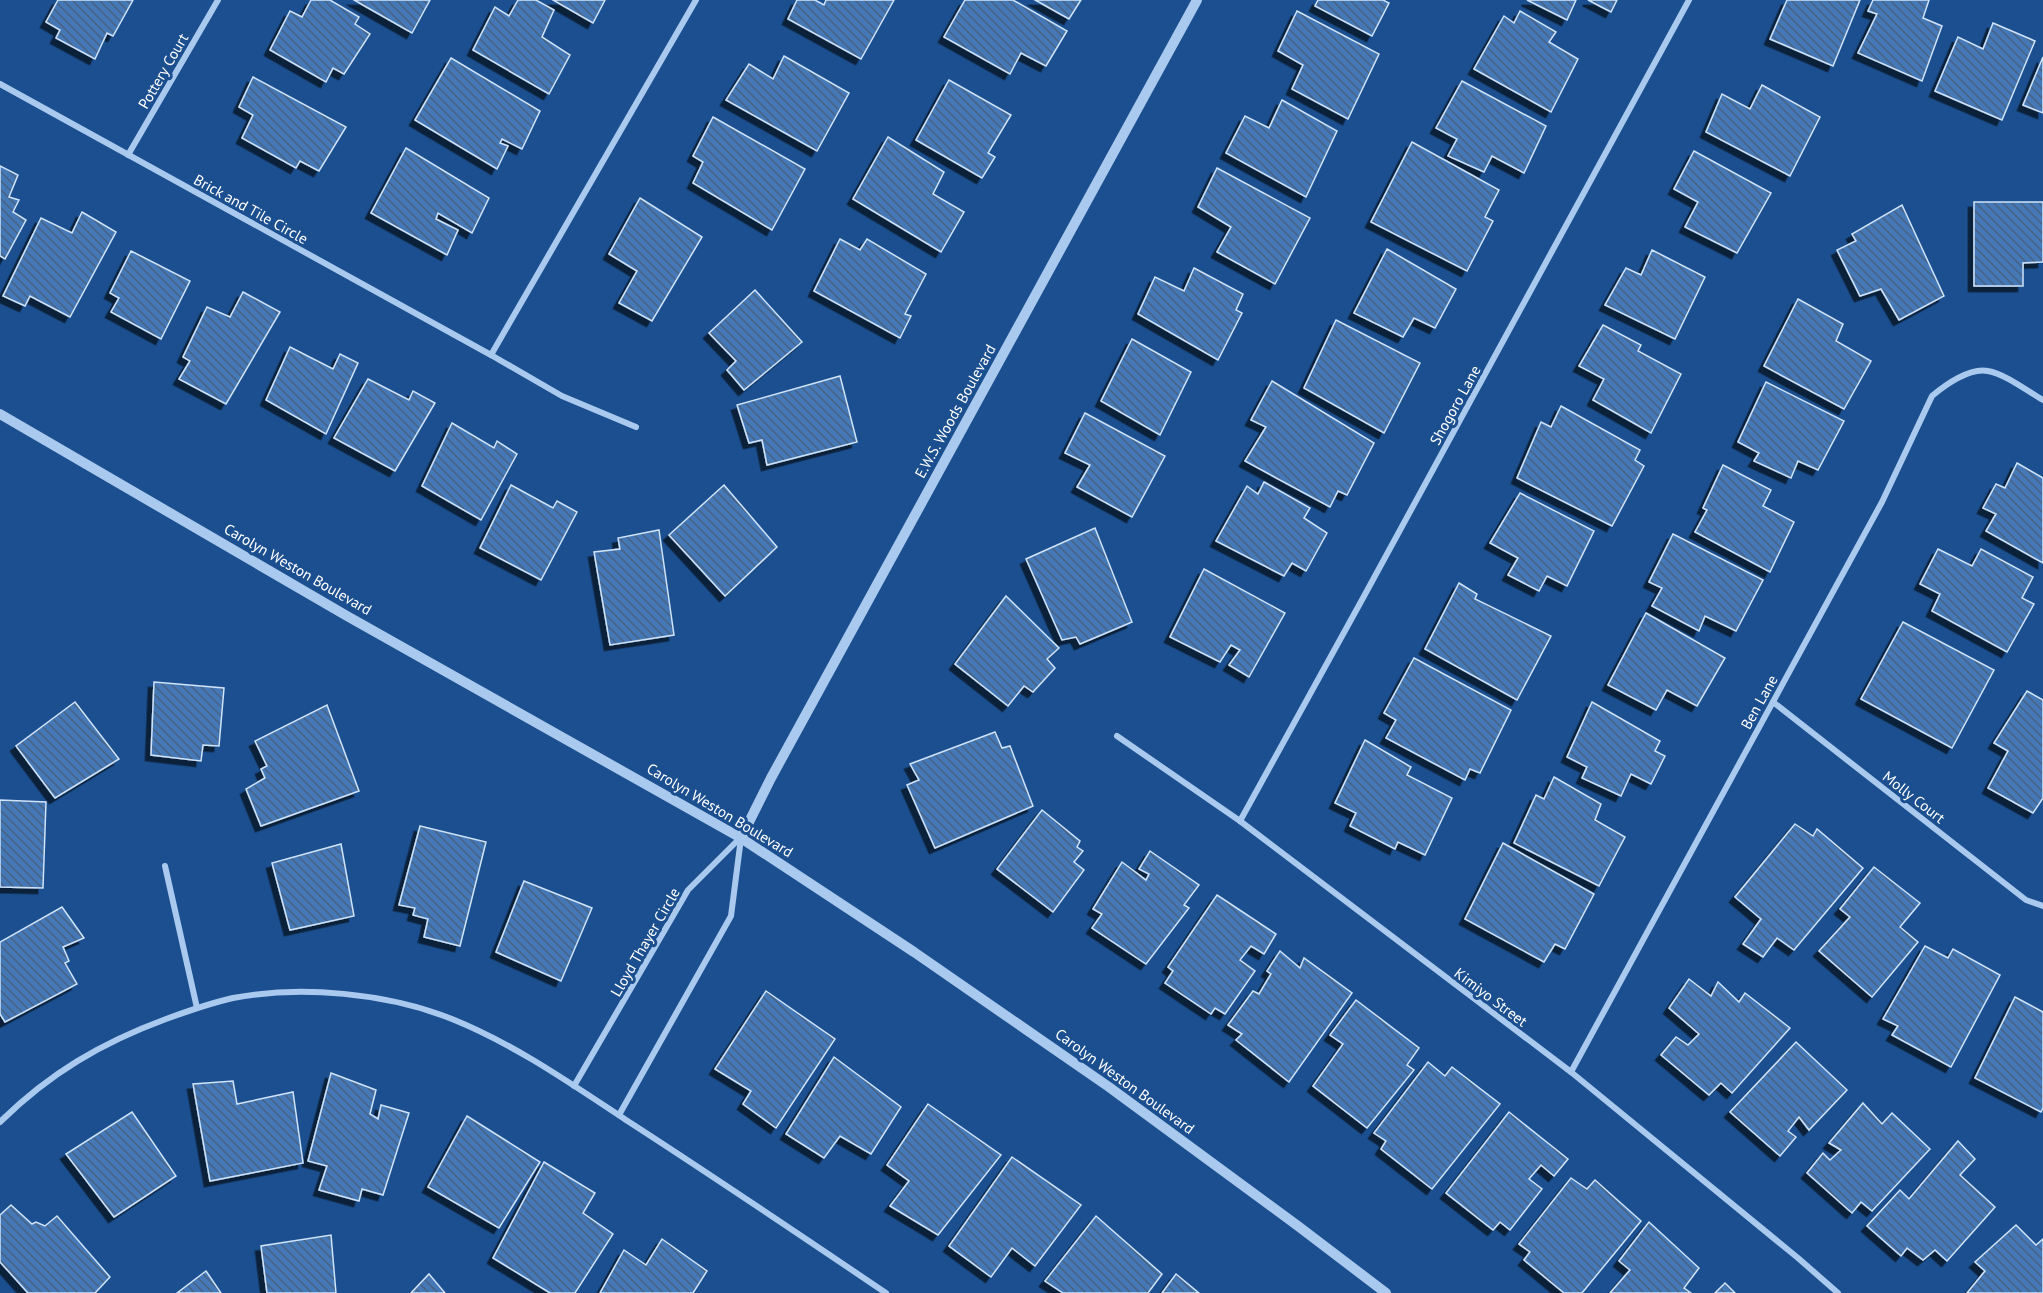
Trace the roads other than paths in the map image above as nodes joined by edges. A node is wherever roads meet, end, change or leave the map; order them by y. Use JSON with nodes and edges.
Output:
{"nodes":[{"id":1,"x":218,"y":0,"type":"edge"},
{"id":2,"x":696,"y":0,"type":"edge"},
{"id":3,"x":1197,"y":0,"type":"edge"},
{"id":4,"x":1689,"y":0,"type":"edge"},
{"id":5,"x":0,"y":84,"type":"edge"},
{"id":6,"x":128,"y":155,"type":"junction"},
{"id":7,"x":491,"y":355,"type":"junction"},
{"id":8,"x":2043,"y":400,"type":"edge"},
{"id":9,"x":0,"y":414,"type":"edge"},
{"id":10,"x":636,"y":427,"type":"dead end"},
{"id":11,"x":1773,"y":702,"type":"junction"},
{"id":12,"x":1117,"y":736,"type":"dead end"},
{"id":13,"x":1240,"y":822,"type":"junction"},
{"id":14,"x":741,"y":838,"type":"junction"},
{"id":15,"x":165,"y":866,"type":"dead end"},
{"id":16,"x":2043,"y":906,"type":"edge"},
{"id":17,"x":197,"y":1008,"type":"junction"},
{"id":18,"x":1571,"y":1072,"type":"junction"},
{"id":19,"x":574,"y":1086,"type":"junction"},
{"id":20,"x":619,"y":1115,"type":"junction"},
{"id":21,"x":0,"y":1122,"type":"edge"},
{"id":22,"x":886,"y":1293,"type":"edge"},
{"id":23,"x":1386,"y":1293,"type":"edge"},
{"id":24,"x":1838,"y":1293,"type":"edge"}],
"edges":[{"from":1,"to":6,"type":"street","name":"Pottery Court"},
{"from":2,"to":7,"type":"street"},
{"from":3,"to":14,"type":"street","name":"E.W.S. Woods Boulevard"},
{"from":4,"to":13,"type":"street","name":"Shogoro Lane"},
{"from":5,"to":6,"type":"street","name":"Brick and Tile Circle"},
{"from":6,"to":7,"type":"street","name":"Brick and Tile Circle"},
{"from":7,"to":10,"type":"street","name":"Brick and Tile Circle"},
{"from":8,"to":11,"type":"street","name":"Ben Lane"},
{"from":9,"to":14,"type":"street","name":"Carolyn Weston Boulevard"},
{"from":11,"to":16,"type":"street","name":"Molly Court"},
{"from":11,"to":18,"type":"street","name":"Ben Lane"},
{"from":12,"to":13,"type":"street","name":"Kimiyo Street"},
{"from":13,"to":18,"type":"street","name":"Kimiyo Street"},
{"from":14,"to":19,"type":"street","name":"Lloyd Thayer Circle"},
{"from":14,"to":20,"type":"street"},
{"from":14,"to":23,"type":"street","name":"Carolyn Weston Boulevard"},
{"from":15,"to":17,"type":"street"},
{"from":17,"to":19,"type":"street"},
{"from":17,"to":21,"type":"street"},
{"from":18,"to":24,"type":"street","name":"Kimiyo Street"},
{"from":19,"to":20,"type":"street"},
{"from":20,"to":22,"type":"street"}]}
